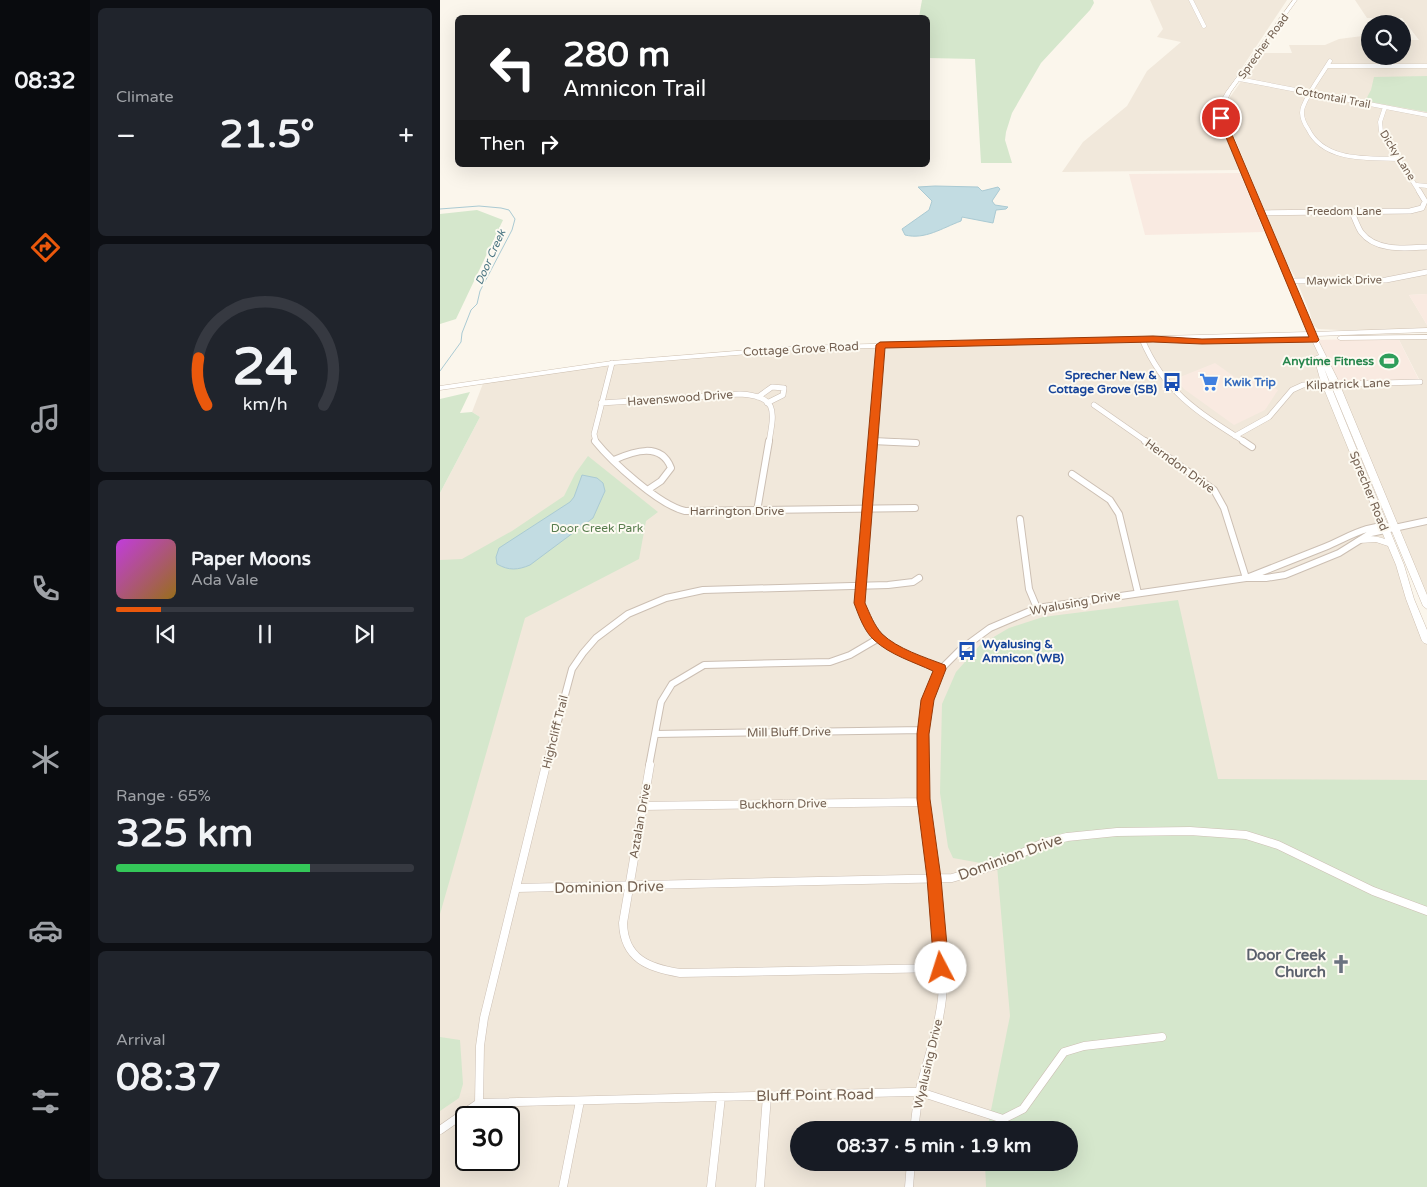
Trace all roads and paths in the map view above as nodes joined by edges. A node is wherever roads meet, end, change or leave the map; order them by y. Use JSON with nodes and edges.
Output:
{"nodes":[{"id":1,"x":1191,"y":0,"type":"edge"},
{"id":2,"x":1295,"y":0,"type":"edge"},
{"id":3,"x":1204,"y":26,"type":"dead end"},
{"id":4,"x":1330,"y":61,"type":"dead end"},
{"id":5,"x":1327,"y":66,"type":"junction"},
{"id":6,"x":1427,"y":66,"type":"edge"},
{"id":7,"x":1239,"y":79,"type":"junction"},
{"id":8,"x":1313,"y":93,"type":"junction"},
{"id":9,"x":1385,"y":107,"type":"junction"},
{"id":10,"x":1427,"y":115,"type":"edge"},
{"id":11,"x":1400,"y":159,"type":"junction"},
{"id":12,"x":1417,"y":186,"type":"junction"},
{"id":13,"x":1427,"y":186,"type":"edge"},
{"id":14,"x":1425,"y":202,"type":"joint"},
{"id":15,"x":1351,"y":211,"type":"junction"},
{"id":16,"x":1260,"y":213,"type":"junction"},
{"id":17,"x":1427,"y":248,"type":"edge"},
{"id":18,"x":1427,"y":272,"type":"edge"},
{"id":19,"x":1290,"y":281,"type":"junction"},
{"id":20,"x":1427,"y":330,"type":"edge"},
{"id":21,"x":1313,"y":337,"type":"junction"},
{"id":22,"x":1427,"y":337,"type":"edge"},
{"id":23,"x":1142,"y":339,"type":"junction"},
{"id":24,"x":1163,"y":339,"type":"joint"},
{"id":25,"x":880,"y":345,"type":"junction"},
{"id":26,"x":612,"y":363,"type":"junction"},
{"id":27,"x":1420,"y":382,"type":"dead end"},
{"id":28,"x":1325,"y":383,"type":"junction"},
{"id":29,"x":1335,"y":383,"type":"junction"},
{"id":30,"x":440,"y":388,"type":"edge"},
{"id":31,"x":758,"y":397,"type":"junction"},
{"id":32,"x":767,"y":403,"type":"junction"},
{"id":33,"x":601,"y":404,"type":"junction"},
{"id":34,"x":1094,"y":404,"type":"dead end"},
{"id":35,"x":1235,"y":436,"type":"junction"},
{"id":36,"x":872,"y":441,"type":"junction"},
{"id":37,"x":916,"y":443,"type":"dead end"},
{"id":38,"x":1252,"y":446,"type":"dead end"},
{"id":39,"x":614,"y":460,"type":"junction"},
{"id":40,"x":1072,"y":474,"type":"dead end"},
{"id":41,"x":649,"y":489,"type":"junction"},
{"id":42,"x":915,"y":508,"type":"dead end"},
{"id":43,"x":866,"y":510,"type":"junction"},
{"id":44,"x":757,"y":511,"type":"junction"},
{"id":45,"x":1020,"y":519,"type":"dead end"},
{"id":46,"x":1427,"y":521,"type":"edge"},
{"id":47,"x":1395,"y":526,"type":"junction"},
{"id":48,"x":1384,"y":528,"type":"junction"},
{"id":49,"x":1359,"y":540,"type":"junction"},
{"id":50,"x":1391,"y":544,"type":"junction"},
{"id":51,"x":919,"y":578,"type":"dead end"},
{"id":52,"x":1246,"y":578,"type":"junction"},
{"id":53,"x":860,"y":586,"type":"junction"},
{"id":54,"x":1138,"y":593,"type":"junction"},
{"id":55,"x":1427,"y":606,"type":"edge"},
{"id":56,"x":1037,"y":608,"type":"junction"},
{"id":57,"x":879,"y":638,"type":"junction"},
{"id":58,"x":1427,"y":641,"type":"edge"},
{"id":59,"x":940,"y":669,"type":"junction"},
{"id":60,"x":923,"y":730,"type":"junction"},
{"id":61,"x":655,"y":734,"type":"junction"},
{"id":62,"x":924,"y":802,"type":"junction"},
{"id":63,"x":642,"y":806,"type":"junction"},
{"id":64,"x":934,"y":878,"type":"junction"},
{"id":65,"x":628,"y":887,"type":"junction"},
{"id":66,"x":517,"y":888,"type":"junction"},
{"id":67,"x":1427,"y":911,"type":"edge"},
{"id":68,"x":941,"y":968,"type":"junction"},
{"id":69,"x":1162,"y":1037,"type":"dead end"},
{"id":70,"x":920,"y":1092,"type":"junction"},
{"id":71,"x":767,"y":1096,"type":"junction"},
{"id":72,"x":721,"y":1097,"type":"junction"},
{"id":73,"x":580,"y":1101,"type":"junction"},
{"id":74,"x":479,"y":1103,"type":"junction"},
{"id":75,"x":915,"y":1121,"type":"edge"},
{"id":76,"x":440,"y":1130,"type":"edge"},
{"id":77,"x":910,"y":1171,"type":"edge"},
{"id":78,"x":563,"y":1187,"type":"edge"},
{"id":79,"x":711,"y":1187,"type":"edge"},
{"id":80,"x":760,"y":1187,"type":"edge"},
{"id":81,"x":909,"y":1187,"type":"edge"}],
"edges":[{"from":1,"to":3,"type":"street"},
{"from":2,"to":7,"type":"main road","name":"Sprecher Road"},
{"from":4,"to":5,"type":"street"},
{"from":5,"to":6,"type":"street"},
{"from":5,"to":8,"type":"street"},
{"from":7,"to":8,"type":"street","name":"Cottontail Trail"},
{"from":7,"to":16,"type":"main road","name":"Sprecher Road"},
{"from":8,"to":9,"type":"street","name":"Cottontail Trail"},
{"from":8,"to":11,"type":"street"},
{"from":9,"to":10,"type":"street","name":"Cottontail Trail"},
{"from":9,"to":11,"type":"street","name":"Dicky Lane"},
{"from":11,"to":12,"type":"street","name":"Dicky Lane"},
{"from":12,"to":13,"type":"street"},
{"from":12,"to":14,"type":"street","name":"Dicky Lane"},
{"from":14,"to":15,"type":"street","name":"Freedom Lane"},
{"from":15,"to":16,"type":"street","name":"Freedom Lane"},
{"from":15,"to":17,"type":"street"},
{"from":16,"to":19,"type":"main road","name":"Sprecher Road"},
{"from":18,"to":19,"type":"street","name":"Maywick Drive"},
{"from":19,"to":21,"type":"main road","name":"Sprecher Road"},
{"from":20,"to":21,"type":"main road","name":"Cottage Grove Road"},
{"from":21,"to":22,"type":"main road","name":"Cottage Grove Road"},
{"from":21,"to":24,"type":"main road","name":"Cottage Grove Road"},
{"from":21,"to":28,"type":"main road","name":"Sprecher Road"},
{"from":21,"to":29,"type":"main road","name":"Sprecher Road"},
{"from":23,"to":24,"type":"main road","name":"Cottage Grove Road"},
{"from":23,"to":25,"type":"main road","name":"Cottage Grove Road"},
{"from":23,"to":35,"type":"street"},
{"from":25,"to":26,"type":"main road","name":"Cottage Grove Road"},
{"from":25,"to":36,"type":"street"},
{"from":26,"to":30,"type":"main road","name":"Cottage Grove Road"},
{"from":26,"to":33,"type":"street","name":"Harrington Drive"},
{"from":27,"to":29,"type":"street","name":"Kilpatrick Lane"},
{"from":28,"to":29,"type":"street","name":"Kilpatrick Lane"},
{"from":28,"to":35,"type":"street","name":"Kilpatrick Lane"},
{"from":28,"to":48,"type":"main road","name":"Sprecher Road"},
{"from":29,"to":47,"type":"main road","name":"Sprecher Road"},
{"from":31,"to":32,"type":"street","name":"Havenswood Drive"},
{"from":31,"to":32,"type":"street","name":"Havenswood Drive"},
{"from":31,"to":33,"type":"street","name":"Havenswood Drive"},
{"from":32,"to":44,"type":"street"},
{"from":33,"to":39,"type":"street","name":"Harrington Drive"},
{"from":34,"to":52,"type":"street","name":"Herndon Drive"},
{"from":35,"to":38,"type":"street"},
{"from":36,"to":37,"type":"street"},
{"from":36,"to":43,"type":"street"},
{"from":39,"to":41,"type":"street","name":"Harrington Drive"},
{"from":39,"to":41,"type":"street"},
{"from":40,"to":54,"type":"street"},
{"from":41,"to":44,"type":"street","name":"Harrington Drive"},
{"from":42,"to":43,"type":"street","name":"Harrington Drive"},
{"from":43,"to":44,"type":"street","name":"Harrington Drive"},
{"from":43,"to":53,"type":"street"},
{"from":45,"to":56,"type":"street"},
{"from":46,"to":47,"type":"street","name":"Wyalusing Drive"},
{"from":47,"to":48,"type":"street","name":"Wyalusing Drive"},
{"from":47,"to":55,"type":"main road","name":"Sprecher Road"},
{"from":48,"to":49,"type":"street","name":"Wyalusing Drive"},
{"from":48,"to":50,"type":"main road","name":"Sprecher Road"},
{"from":48,"to":52,"type":"street","name":"Wyalusing Drive"},
{"from":49,"to":50,"type":"main road"},
{"from":49,"to":52,"type":"street","name":"Wyalusing Drive"},
{"from":50,"to":58,"type":"main road","name":"Sprecher Road"},
{"from":51,"to":53,"type":"street","name":"Highcliff Trail"},
{"from":52,"to":54,"type":"street","name":"Wyalusing Drive"},
{"from":53,"to":57,"type":"street"},
{"from":53,"to":66,"type":"street","name":"Highcliff Trail"},
{"from":54,"to":56,"type":"street","name":"Wyalusing Drive"},
{"from":56,"to":59,"type":"street","name":"Wyalusing Drive"},
{"from":57,"to":59,"type":"street"},
{"from":57,"to":61,"type":"street","name":"Aztalan Drive"},
{"from":59,"to":60,"type":"street","name":"Wyalusing Drive"},
{"from":60,"to":61,"type":"street","name":"Mill Bluff Drive"},
{"from":60,"to":62,"type":"street","name":"Wyalusing Drive"},
{"from":61,"to":63,"type":"street","name":"Aztalan Drive"},
{"from":62,"to":63,"type":"street","name":"Buckhorn Drive"},
{"from":62,"to":64,"type":"street","name":"Wyalusing Drive"},
{"from":63,"to":65,"type":"street","name":"Aztalan Drive"},
{"from":64,"to":65,"type":"street","name":"Dominion Drive"},
{"from":64,"to":67,"type":"street","name":"Dominion Drive"},
{"from":64,"to":68,"type":"street","name":"Wyalusing Drive"},
{"from":65,"to":66,"type":"street","name":"Dominion Drive"},
{"from":65,"to":68,"type":"street","name":"Aztalan Drive"},
{"from":66,"to":74,"type":"street","name":"Highcliff Trail"},
{"from":68,"to":70,"type":"street","name":"Wyalusing Drive"},
{"from":69,"to":70,"type":"street","name":"Bluff Point Road"},
{"from":70,"to":71,"type":"street","name":"Bluff Point Road"},
{"from":70,"to":75,"type":"street","name":"Wyalusing Drive"},
{"from":71,"to":72,"type":"street","name":"Bluff Point Road"},
{"from":71,"to":80,"type":"street"},
{"from":72,"to":73,"type":"street","name":"Bluff Point Road"},
{"from":72,"to":79,"type":"street"},
{"from":73,"to":74,"type":"street","name":"Bluff Point Road"},
{"from":73,"to":78,"type":"street"},
{"from":74,"to":76,"type":"street"},
{"from":77,"to":81,"type":"street"}]}
